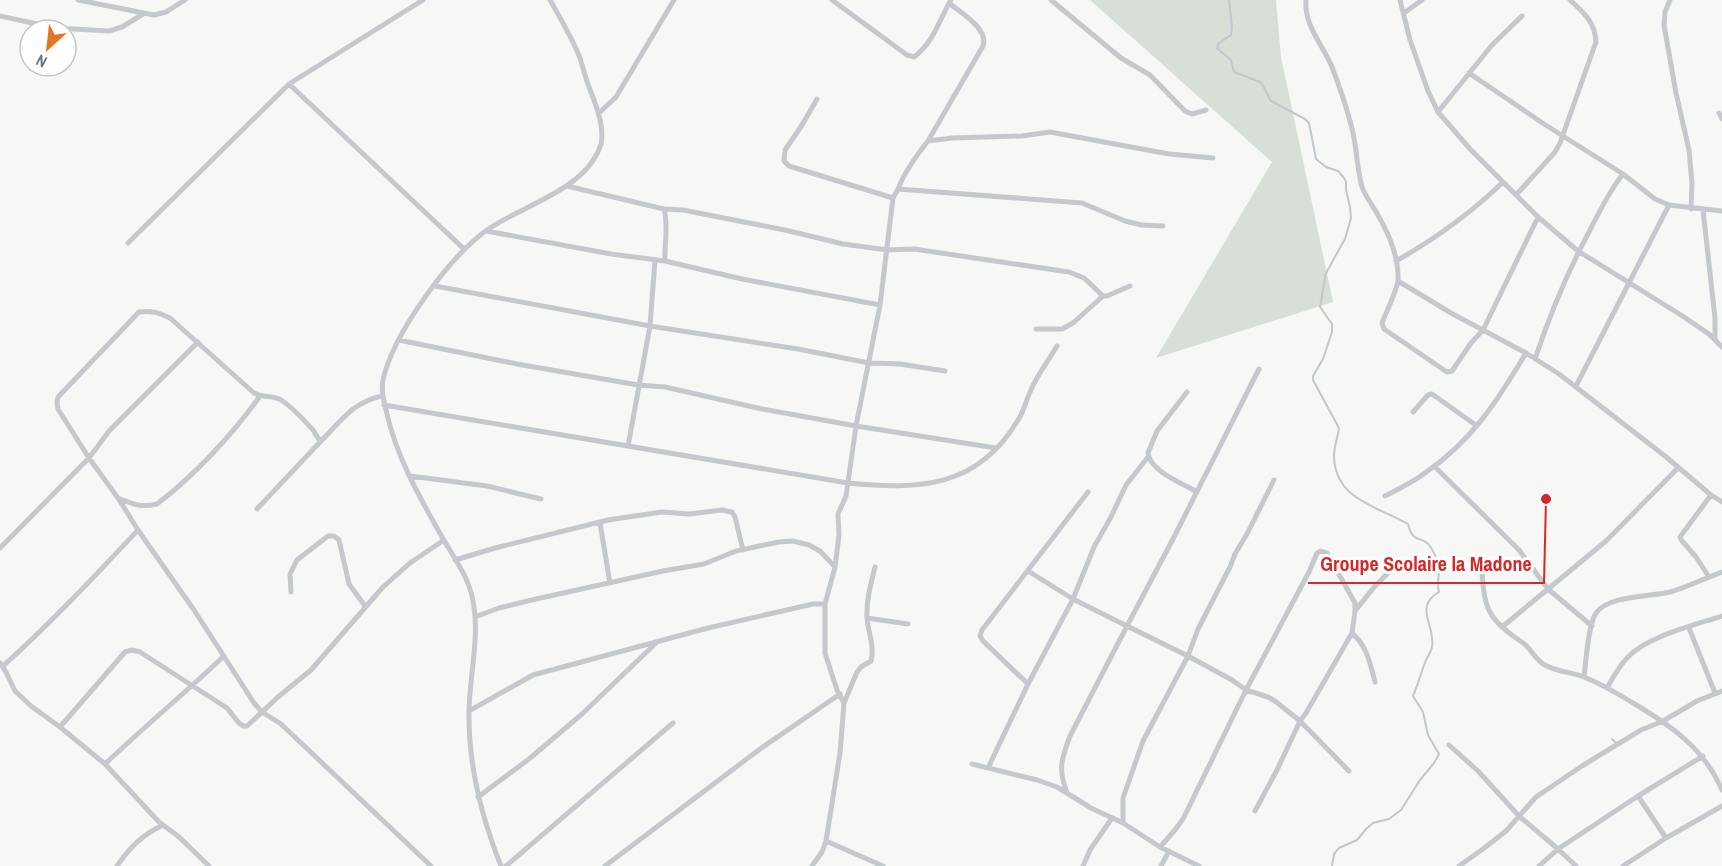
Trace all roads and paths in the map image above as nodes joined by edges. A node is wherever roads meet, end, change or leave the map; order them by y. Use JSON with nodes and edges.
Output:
{"nodes":[{"id":1,"x":78,"y":0,"type":"edge"},
{"id":2,"x":185,"y":0,"type":"edge"},
{"id":3,"x":423,"y":0,"type":"edge"},
{"id":4,"x":550,"y":0,"type":"edge"},
{"id":5,"x":674,"y":0,"type":"edge"},
{"id":6,"x":832,"y":0,"type":"edge"},
{"id":7,"x":1051,"y":0,"type":"edge"},
{"id":8,"x":1306,"y":0,"type":"edge"},
{"id":9,"x":1400,"y":0,"type":"edge"},
{"id":10,"x":1422,"y":0,"type":"edge"},
{"id":11,"x":1570,"y":0,"type":"edge"},
{"id":12,"x":1670,"y":0,"type":"edge"},
{"id":13,"x":950,"y":2,"type":"edge"},
{"id":14,"x":1404,"y":13,"type":"junction"},
{"id":15,"x":143,"y":14,"type":"junction"},
{"id":16,"x":0,"y":16,"type":"edge"},
{"id":17,"x":1522,"y":16,"type":"dead end"},
{"id":18,"x":1469,"y":73,"type":"junction"},
{"id":19,"x":289,"y":84,"type":"junction"},
{"id":20,"x":817,"y":99,"type":"dead end"},
{"id":21,"x":1206,"y":110,"type":"dead end"},
{"id":22,"x":1438,"y":112,"type":"junction"},
{"id":23,"x":599,"y":113,"type":"junction"},
{"id":24,"x":1563,"y":135,"type":"junction"},
{"id":25,"x":928,"y":141,"type":"junction"},
{"id":26,"x":1213,"y":158,"type":"dead end"},
{"id":27,"x":1623,"y":174,"type":"junction"},
{"id":28,"x":1503,"y":182,"type":"junction"},
{"id":29,"x":567,"y":186,"type":"junction"},
{"id":30,"x":898,"y":189,"type":"junction"},
{"id":31,"x":1516,"y":195,"type":"junction"},
{"id":32,"x":893,"y":198,"type":"junction"},
{"id":33,"x":1669,"y":206,"type":"junction"},
{"id":34,"x":664,"y":209,"type":"junction"},
{"id":35,"x":1691,"y":209,"type":"junction"},
{"id":36,"x":1702,"y":210,"type":"junction"},
{"id":37,"x":1722,"y":211,"type":"edge"},
{"id":38,"x":1538,"y":217,"type":"junction"},
{"id":39,"x":1163,"y":226,"type":"dead end"},
{"id":40,"x":486,"y":231,"type":"junction"},
{"id":41,"x":128,"y":243,"type":"dead end"},
{"id":42,"x":464,"y":249,"type":"junction"},
{"id":43,"x":887,"y":250,"type":"junction"},
{"id":44,"x":1578,"y":251,"type":"junction"},
{"id":45,"x":655,"y":260,"type":"junction"},
{"id":46,"x":665,"y":261,"type":"junction"},
{"id":47,"x":1396,"y":261,"type":"junction"},
{"id":48,"x":1398,"y":281,"type":"junction"},
{"id":49,"x":1629,"y":283,"type":"junction"},
{"id":50,"x":435,"y":286,"type":"junction"},
{"id":51,"x":1130,"y":286,"type":"dead end"},
{"id":52,"x":1103,"y":296,"type":"junction"},
{"id":53,"x":880,"y":305,"type":"junction"},
{"id":54,"x":650,"y":326,"type":"junction"},
{"id":55,"x":1035,"y":329,"type":"dead end"},
{"id":56,"x":1483,"y":330,"type":"junction"},
{"id":57,"x":1715,"y":339,"type":"junction"},
{"id":58,"x":399,"y":340,"type":"junction"},
{"id":59,"x":198,"y":342,"type":"junction"},
{"id":60,"x":1057,"y":346,"type":"dead end"},
{"id":61,"x":1722,"y":346,"type":"edge"},
{"id":62,"x":1526,"y":353,"type":"junction"},
{"id":63,"x":1535,"y":358,"type":"junction"},
{"id":64,"x":869,"y":363,"type":"junction"},
{"id":65,"x":1259,"y":369,"type":"dead end"},
{"id":66,"x":945,"y":370,"type":"dead end"},
{"id":67,"x":638,"y":385,"type":"junction"},
{"id":68,"x":1576,"y":386,"type":"junction"},
{"id":69,"x":1187,"y":393,"type":"dead end"},
{"id":70,"x":260,"y":396,"type":"junction"},
{"id":71,"x":382,"y":396,"type":"junction"},
{"id":72,"x":384,"y":405,"type":"junction"},
{"id":73,"x":1413,"y":412,"type":"dead end"},
{"id":74,"x":856,"y":426,"type":"junction"},
{"id":75,"x":1477,"y":426,"type":"junction"},
{"id":76,"x":321,"y":441,"type":"junction"},
{"id":77,"x":628,"y":446,"type":"junction"},
{"id":78,"x":996,"y":448,"type":"junction"},
{"id":79,"x":1148,"y":457,"type":"junction"},
{"id":80,"x":88,"y":458,"type":"junction"},
{"id":81,"x":1434,"y":466,"type":"junction"},
{"id":82,"x":1678,"y":468,"type":"junction"},
{"id":83,"x":410,"y":476,"type":"junction"},
{"id":84,"x":1275,"y":480,"type":"dead end"},
{"id":85,"x":848,"y":483,"type":"junction"},
{"id":86,"x":1088,"y":492,"type":"dead end"},
{"id":87,"x":1197,"y":492,"type":"junction"},
{"id":88,"x":1711,"y":495,"type":"junction"},
{"id":89,"x":1385,"y":496,"type":"dead end"},
{"id":90,"x":118,"y":498,"type":"junction"},
{"id":91,"x":541,"y":499,"type":"dead end"},
{"id":92,"x":1722,"y":502,"type":"edge"},
{"id":93,"x":258,"y":509,"type":"dead end"},
{"id":94,"x":600,"y":523,"type":"junction"},
{"id":95,"x":138,"y":530,"type":"junction"},
{"id":96,"x":444,"y":540,"type":"junction"},
{"id":97,"x":0,"y":548,"type":"edge"},
{"id":98,"x":742,"y":550,"type":"junction"},
{"id":99,"x":455,"y":560,"type":"junction"},
{"id":100,"x":1481,"y":563,"type":"dead end"},
{"id":101,"x":1397,"y":564,"type":"dead end"},
{"id":102,"x":835,"y":567,"type":"junction"},
{"id":103,"x":876,"y":567,"type":"dead end"},
{"id":104,"x":1028,"y":571,"type":"junction"},
{"id":105,"x":1722,"y":572,"type":"edge"},
{"id":106,"x":1709,"y":577,"type":"junction"},
{"id":107,"x":610,"y":583,"type":"junction"},
{"id":108,"x":1548,"y":588,"type":"junction"},
{"id":109,"x":291,"y":592,"type":"dead end"},
{"id":110,"x":1073,"y":599,"type":"junction"},
{"id":111,"x":825,"y":604,"type":"junction"},
{"id":112,"x":365,"y":606,"type":"junction"},
{"id":113,"x":1355,"y":611,"type":"junction"},
{"id":114,"x":1722,"y":616,"type":"edge"},
{"id":115,"x":475,"y":617,"type":"junction"},
{"id":116,"x":867,"y":618,"type":"junction"},
{"id":117,"x":908,"y":624,"type":"dead end"},
{"id":118,"x":1127,"y":626,"type":"junction"},
{"id":119,"x":1592,"y":626,"type":"junction"},
{"id":120,"x":1502,"y":627,"type":"junction"},
{"id":121,"x":1689,"y":628,"type":"junction"},
{"id":122,"x":1352,"y":633,"type":"junction"},
{"id":123,"x":657,"y":642,"type":"junction"},
{"id":124,"x":224,"y":656,"type":"junction"},
{"id":125,"x":1188,"y":656,"type":"junction"},
{"id":126,"x":2,"y":665,"type":"edge"},
{"id":127,"x":1584,"y":677,"type":"junction"},
{"id":128,"x":1375,"y":682,"type":"dead end"},
{"id":129,"x":1028,"y":684,"type":"junction"},
{"id":130,"x":192,"y":686,"type":"junction"},
{"id":131,"x":1607,"y":688,"type":"junction"},
{"id":132,"x":1246,"y":690,"type":"junction"},
{"id":133,"x":1722,"y":692,"type":"edge"},
{"id":134,"x":1715,"y":693,"type":"junction"},
{"id":135,"x":840,"y":694,"type":"junction"},
{"id":136,"x":844,"y":703,"type":"junction"},
{"id":137,"x":469,"y":711,"type":"junction"},
{"id":138,"x":262,"y":712,"type":"junction"},
{"id":139,"x":1300,"y":721,"type":"junction"},
{"id":140,"x":1663,"y":721,"type":"junction"},
{"id":141,"x":673,"y":723,"type":"dead end"},
{"id":142,"x":60,"y":727,"type":"junction"},
{"id":143,"x":1449,"y":745,"type":"dead end"},
{"id":144,"x":1703,"y":756,"type":"junction"},
{"id":145,"x":105,"y":764,"type":"junction"},
{"id":146,"x":972,"y":764,"type":"dead end"},
{"id":147,"x":988,"y":768,"type":"junction"},
{"id":148,"x":1349,"y":771,"type":"dead end"},
{"id":149,"x":1722,"y":790,"type":"edge"},
{"id":150,"x":1067,"y":793,"type":"junction"},
{"id":151,"x":1638,"y":796,"type":"junction"},
{"id":152,"x":478,"y":798,"type":"junction"},
{"id":153,"x":1722,"y":806,"type":"edge"},
{"id":154,"x":1255,"y":812,"type":"dead end"},
{"id":155,"x":1519,"y":816,"type":"junction"},
{"id":156,"x":1112,"y":818,"type":"junction"},
{"id":157,"x":1123,"y":823,"type":"junction"},
{"id":158,"x":163,"y":825,"type":"junction"},
{"id":159,"x":1666,"y":838,"type":"junction"},
{"id":160,"x":826,"y":841,"type":"junction"},
{"id":161,"x":1160,"y":847,"type":"junction"},
{"id":162,"x":1558,"y":849,"type":"junction"},
{"id":163,"x":1169,"y":851,"type":"junction"},
{"id":164,"x":117,"y":866,"type":"edge"},
{"id":165,"x":209,"y":866,"type":"edge"},
{"id":166,"x":431,"y":866,"type":"edge"},
{"id":167,"x":501,"y":866,"type":"edge"},
{"id":168,"x":506,"y":866,"type":"edge"},
{"id":169,"x":605,"y":866,"type":"edge"},
{"id":170,"x":812,"y":866,"type":"edge"},
{"id":171,"x":883,"y":866,"type":"edge"},
{"id":172,"x":1083,"y":866,"type":"edge"},
{"id":173,"x":1161,"y":866,"type":"edge"},
{"id":174,"x":1200,"y":866,"type":"edge"},
{"id":175,"x":1459,"y":866,"type":"edge"},
{"id":176,"x":1539,"y":866,"type":"edge"},
{"id":177,"x":1576,"y":866,"type":"edge"},
{"id":178,"x":1623,"y":866,"type":"edge"}],
"edges":[{"from":1,"to":15,"type":"street"},
{"from":2,"to":15,"type":"street"},
{"from":3,"to":19,"type":"street"},
{"from":4,"to":23,"type":"street"},
{"from":5,"to":23,"type":"street"},
{"from":6,"to":13,"type":"street"},
{"from":7,"to":21,"type":"street"},
{"from":8,"to":47,"type":"street"},
{"from":9,"to":14,"type":"street"},
{"from":10,"to":14,"type":"street"},
{"from":11,"to":24,"type":"street"},
{"from":12,"to":35,"type":"street"},
{"from":13,"to":25,"type":"street"},
{"from":14,"to":22,"type":"street"},
{"from":15,"to":16,"type":"street"},
{"from":17,"to":18,"type":"street"},
{"from":18,"to":22,"type":"street"},
{"from":18,"to":24,"type":"street"},
{"from":19,"to":41,"type":"street"},
{"from":19,"to":42,"type":"street"},
{"from":20,"to":32,"type":"street"},
{"from":22,"to":28,"type":"street"},
{"from":23,"to":29,"type":"street"},
{"from":24,"to":27,"type":"street"},
{"from":24,"to":31,"type":"street"},
{"from":25,"to":26,"type":"street"},
{"from":25,"to":30,"type":"street"},
{"from":27,"to":33,"type":"street"},
{"from":27,"to":44,"type":"street"},
{"from":28,"to":31,"type":"street"},
{"from":28,"to":47,"type":"street"},
{"from":29,"to":34,"type":"street"},
{"from":29,"to":40,"type":"street"},
{"from":30,"to":32,"type":"street"},
{"from":30,"to":39,"type":"street"},
{"from":31,"to":38,"type":"street"},
{"from":32,"to":43,"type":"street"},
{"from":33,"to":35,"type":"street"},
{"from":33,"to":49,"type":"street"},
{"from":34,"to":43,"type":"street"},
{"from":34,"to":46,"type":"street"},
{"from":35,"to":36,"type":"street"},
{"from":36,"to":37,"type":"street"},
{"from":36,"to":57,"type":"street"},
{"from":38,"to":44,"type":"street"},
{"from":38,"to":56,"type":"street"},
{"from":40,"to":42,"type":"street"},
{"from":40,"to":45,"type":"street"},
{"from":42,"to":50,"type":"street"},
{"from":43,"to":52,"type":"street"},
{"from":43,"to":53,"type":"street"},
{"from":44,"to":49,"type":"street"},
{"from":44,"to":63,"type":"street"},
{"from":45,"to":46,"type":"street"},
{"from":45,"to":54,"type":"street"},
{"from":46,"to":53,"type":"street"},
{"from":47,"to":48,"type":"street"},
{"from":48,"to":56,"type":"street"},
{"from":48,"to":56,"type":"street"},
{"from":49,"to":57,"type":"street"},
{"from":49,"to":68,"type":"street"},
{"from":50,"to":54,"type":"street"},
{"from":50,"to":58,"type":"street"},
{"from":51,"to":52,"type":"street"},
{"from":52,"to":55,"type":"street"},
{"from":53,"to":64,"type":"street"},
{"from":54,"to":64,"type":"street"},
{"from":54,"to":67,"type":"street"},
{"from":56,"to":62,"type":"street"},
{"from":57,"to":61,"type":"street"},
{"from":58,"to":67,"type":"street"},
{"from":58,"to":71,"type":"street"},
{"from":59,"to":70,"type":"street"},
{"from":59,"to":80,"type":"street"},
{"from":59,"to":80,"type":"street"},
{"from":60,"to":78,"type":"street"},
{"from":62,"to":63,"type":"street"},
{"from":62,"to":75,"type":"street"},
{"from":63,"to":68,"type":"street"},
{"from":64,"to":66,"type":"street"},
{"from":64,"to":74,"type":"street"},
{"from":65,"to":87,"type":"street"},
{"from":67,"to":74,"type":"street"},
{"from":67,"to":77,"type":"street"},
{"from":68,"to":82,"type":"street"},
{"from":69,"to":79,"type":"street"},
{"from":70,"to":76,"type":"street"},
{"from":70,"to":90,"type":"street"},
{"from":71,"to":72,"type":"street"},
{"from":71,"to":76,"type":"street"},
{"from":72,"to":77,"type":"street"},
{"from":72,"to":83,"type":"street"},
{"from":73,"to":75,"type":"street"},
{"from":74,"to":78,"type":"street"},
{"from":74,"to":85,"type":"street"},
{"from":75,"to":81,"type":"street"},
{"from":76,"to":93,"type":"street"},
{"from":77,"to":85,"type":"street"},
{"from":78,"to":85,"type":"street"},
{"from":79,"to":87,"type":"street"},
{"from":79,"to":110,"type":"street"},
{"from":80,"to":90,"type":"street"},
{"from":80,"to":97,"type":"street"},
{"from":81,"to":89,"type":"street"},
{"from":81,"to":108,"type":"street"},
{"from":82,"to":88,"type":"street"},
{"from":82,"to":108,"type":"street"},
{"from":83,"to":91,"type":"street"},
{"from":83,"to":96,"type":"street"},
{"from":84,"to":125,"type":"street"},
{"from":85,"to":102,"type":"street"},
{"from":86,"to":104,"type":"street"},
{"from":87,"to":118,"type":"street"},
{"from":88,"to":92,"type":"street"},
{"from":88,"to":106,"type":"street"},
{"from":90,"to":95,"type":"street"},
{"from":94,"to":98,"type":"street"},
{"from":94,"to":99,"type":"street"},
{"from":94,"to":107,"type":"street"},
{"from":95,"to":124,"type":"street"},
{"from":95,"to":126,"type":"street"},
{"from":96,"to":99,"type":"street"},
{"from":96,"to":112,"type":"street"},
{"from":98,"to":102,"type":"street"},
{"from":98,"to":107,"type":"street"},
{"from":99,"to":115,"type":"street"},
{"from":100,"to":120,"type":"street"},
{"from":101,"to":113,"type":"street"},
{"from":102,"to":111,"type":"street"},
{"from":103,"to":116,"type":"street"},
{"from":104,"to":110,"type":"street"},
{"from":104,"to":129,"type":"street"},
{"from":105,"to":106,"type":"street"},
{"from":106,"to":119,"type":"street"},
{"from":107,"to":115,"type":"street"},
{"from":108,"to":119,"type":"street"},
{"from":108,"to":120,"type":"street"},
{"from":109,"to":112,"type":"street"},
{"from":110,"to":118,"type":"street"},
{"from":110,"to":129,"type":"street"},
{"from":111,"to":123,"type":"street"},
{"from":111,"to":135,"type":"street"},
{"from":112,"to":138,"type":"street"},
{"from":113,"to":122,"type":"street"},
{"from":113,"to":132,"type":"street"},
{"from":114,"to":121,"type":"street"},
{"from":115,"to":137,"type":"street"},
{"from":116,"to":117,"type":"street"},
{"from":116,"to":136,"type":"street"},
{"from":118,"to":125,"type":"street"},
{"from":118,"to":150,"type":"street"},
{"from":119,"to":127,"type":"street"},
{"from":120,"to":127,"type":"street"},
{"from":121,"to":131,"type":"street"},
{"from":121,"to":134,"type":"street"},
{"from":122,"to":128,"type":"street"},
{"from":122,"to":139,"type":"street"},
{"from":123,"to":137,"type":"street"},
{"from":123,"to":152,"type":"street"},
{"from":124,"to":130,"type":"street"},
{"from":124,"to":138,"type":"street"},
{"from":125,"to":132,"type":"street"},
{"from":125,"to":157,"type":"street"},
{"from":126,"to":142,"type":"street"},
{"from":127,"to":131,"type":"street"},
{"from":129,"to":147,"type":"street"},
{"from":130,"to":138,"type":"street"},
{"from":130,"to":142,"type":"street"},
{"from":130,"to":145,"type":"street"},
{"from":131,"to":140,"type":"street"},
{"from":132,"to":139,"type":"street"},
{"from":132,"to":161,"type":"street"},
{"from":133,"to":134,"type":"street"},
{"from":134,"to":140,"type":"street"},
{"from":135,"to":136,"type":"street"},
{"from":135,"to":169,"type":"street"},
{"from":136,"to":160,"type":"street"},
{"from":137,"to":152,"type":"street"},
{"from":138,"to":166,"type":"street"},
{"from":139,"to":148,"type":"street"},
{"from":139,"to":154,"type":"street"},
{"from":140,"to":144,"type":"street"},
{"from":140,"to":155,"type":"street"},
{"from":141,"to":168,"type":"street"},
{"from":142,"to":145,"type":"street"},
{"from":143,"to":155,"type":"street"},
{"from":144,"to":149,"type":"street"},
{"from":144,"to":151,"type":"street"},
{"from":145,"to":158,"type":"street"},
{"from":146,"to":147,"type":"street"},
{"from":147,"to":150,"type":"street"},
{"from":150,"to":156,"type":"street"},
{"from":151,"to":159,"type":"street"},
{"from":151,"to":162,"type":"street"},
{"from":152,"to":167,"type":"street"},
{"from":153,"to":159,"type":"street"},
{"from":155,"to":162,"type":"street"},
{"from":155,"to":175,"type":"street"},
{"from":156,"to":157,"type":"street"},
{"from":156,"to":172,"type":"street"},
{"from":157,"to":161,"type":"street"},
{"from":158,"to":164,"type":"street"},
{"from":158,"to":165,"type":"street"},
{"from":159,"to":178,"type":"street"},
{"from":160,"to":170,"type":"street"},
{"from":160,"to":171,"type":"street"},
{"from":161,"to":163,"type":"street"},
{"from":162,"to":176,"type":"street"},
{"from":162,"to":177,"type":"street"},
{"from":163,"to":173,"type":"street"},
{"from":163,"to":174,"type":"street"}]}
